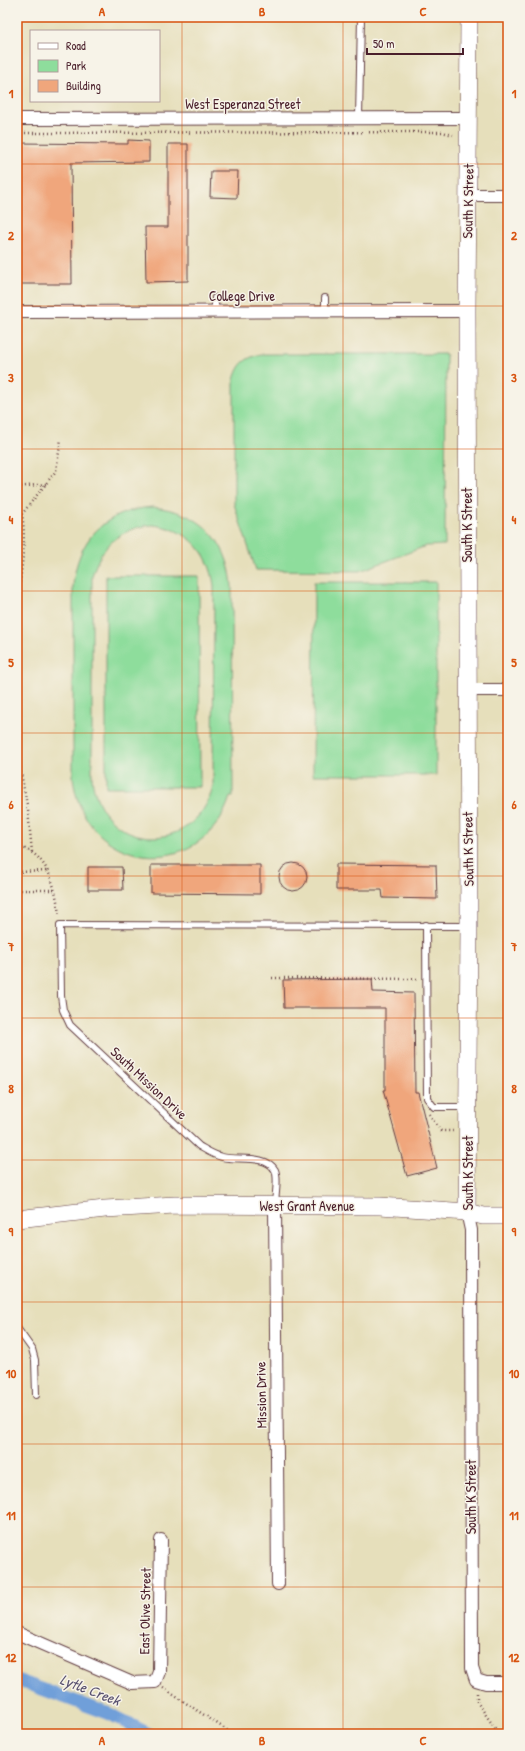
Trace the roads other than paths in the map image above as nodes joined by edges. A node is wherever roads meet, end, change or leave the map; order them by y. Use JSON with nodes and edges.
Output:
{"nodes":[{"id":1,"x":362,"y":17,"type":"edge"},
{"id":2,"x":469,"y":17,"type":"edge"},
{"id":3,"x":359,"y":118,"type":"junction"},
{"id":4,"x":469,"y":118,"type":"junction"},
{"id":5,"x":17,"y":119,"type":"edge"},
{"id":6,"x":468,"y":195,"type":"junction"},
{"id":7,"x":508,"y":195,"type":"edge"},
{"id":8,"x":215,"y":298,"type":"dead end"},
{"id":9,"x":325,"y":298,"type":"dead end"},
{"id":10,"x":325,"y":310,"type":"junction"},
{"id":11,"x":215,"y":311,"type":"junction"},
{"id":12,"x":467,"y":311,"type":"junction"},
{"id":13,"x":17,"y":312,"type":"edge"},
{"id":14,"x":467,"y":690,"type":"junction"},
{"id":15,"x":508,"y":690,"type":"edge"},
{"id":16,"x":426,"y":925,"type":"junction"},
{"id":17,"x":469,"y":926,"type":"junction"},
{"id":18,"x":17,"y":987,"type":"edge"},
{"id":19,"x":17,"y":1044,"type":"edge"},
{"id":20,"x":468,"y":1107,"type":"junction"},
{"id":21,"x":275,"y":1206,"type":"junction"},
{"id":22,"x":467,"y":1212,"type":"junction"},
{"id":23,"x":508,"y":1216,"type":"edge"},
{"id":24,"x":17,"y":1219,"type":"edge"},
{"id":25,"x":17,"y":1328,"type":"edge"},
{"id":26,"x":36,"y":1395,"type":"dead end"},
{"id":27,"x":161,"y":1540,"type":"dead end"},
{"id":28,"x":278,"y":1584,"type":"dead end"},
{"id":29,"x":17,"y":1633,"type":"edge"},
{"id":30,"x":508,"y":1683,"type":"edge"}],
"edges":[{"from":1,"to":3,"type":"lane"},
{"from":2,"to":4,"type":"street","name":"South K Street"},
{"from":3,"to":4,"type":"street","name":"West Esperanza Street"},
{"from":3,"to":5,"type":"street","name":"West Esperanza Street"},
{"from":4,"to":6,"type":"street","name":"South K Street"},
{"from":6,"to":7,"type":"street"},
{"from":6,"to":12,"type":"street","name":"South K Street"},
{"from":8,"to":11,"type":"lane"},
{"from":9,"to":10,"type":"lane"},
{"from":10,"to":11,"type":"street","name":"College Drive"},
{"from":10,"to":12,"type":"street","name":"College Drive"},
{"from":11,"to":13,"type":"street","name":"College Drive"},
{"from":12,"to":14,"type":"street","name":"South K Street"},
{"from":14,"to":15,"type":"street"},
{"from":14,"to":17,"type":"street","name":"South K Street"},
{"from":16,"to":17,"type":"lane"},
{"from":16,"to":20,"type":"lane"},
{"from":16,"to":21,"type":"lane","name":"South Mission Drive"},
{"from":17,"to":20,"type":"street","name":"South K Street"},
{"from":18,"to":19,"type":"lane"},
{"from":20,"to":22,"type":"street","name":"South K Street"},
{"from":21,"to":22,"type":"street","name":"West Grant Avenue"},
{"from":21,"to":24,"type":"street","name":"West Grant Avenue"},
{"from":21,"to":28,"type":"street","name":"Mission Drive"},
{"from":22,"to":23,"type":"street","name":"West Grant Avenue"},
{"from":22,"to":30,"type":"street","name":"South K Street"},
{"from":25,"to":26,"type":"lane"},
{"from":27,"to":29,"type":"street","name":"East Olive Street"}]}
